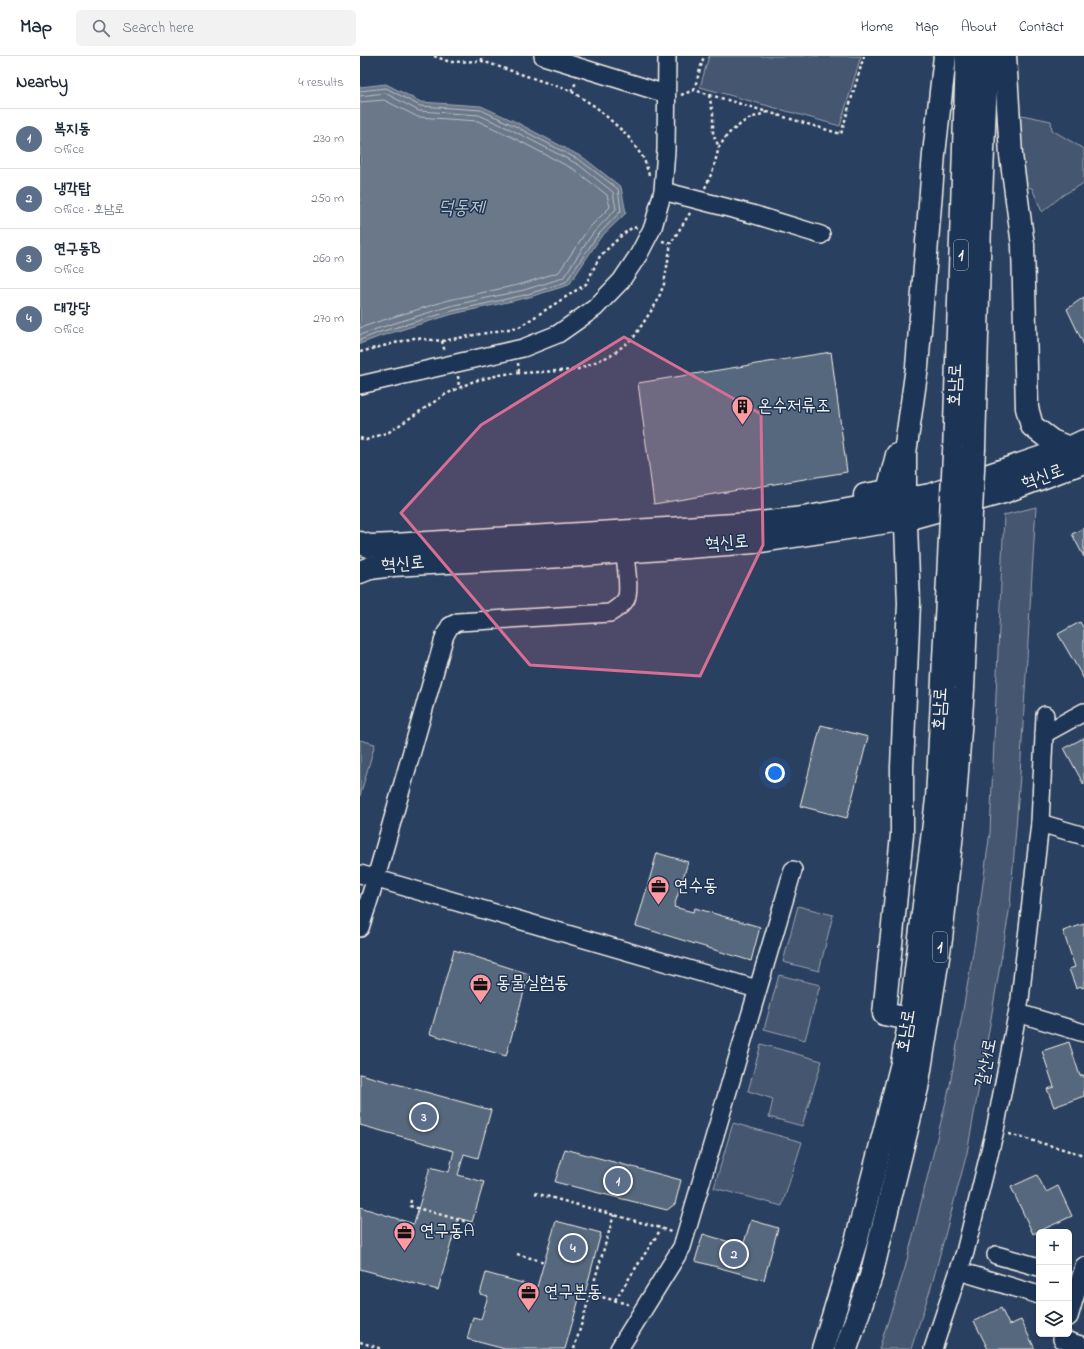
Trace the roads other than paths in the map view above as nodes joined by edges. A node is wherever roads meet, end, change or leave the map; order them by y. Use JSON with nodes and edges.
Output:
{"nodes":[{"id":1,"x":543,"y":56,"type":"edge"},
{"id":2,"x":667,"y":56,"type":"edge"},
{"id":3,"x":945,"y":56,"type":"edge"},
{"id":4,"x":968,"y":56,"type":"edge"},
{"id":5,"x":987,"y":56,"type":"edge"},
{"id":6,"x":1005,"y":56,"type":"edge"},
{"id":7,"x":671,"y":95,"type":"junction"},
{"id":8,"x":663,"y":191,"type":"junction"},
{"id":9,"x":821,"y":235,"type":"dead end"},
{"id":10,"x":360,"y":385,"type":"edge"},
{"id":11,"x":1079,"y":450,"type":"edge"},
{"id":12,"x":964,"y":451,"type":"junction"},
{"id":13,"x":905,"y":453,"type":"junction"},
{"id":14,"x":867,"y":505,"type":"junction"},
{"id":15,"x":906,"y":509,"type":"junction"},
{"id":16,"x":960,"y":537,"type":"junction"},
{"id":17,"x":624,"y":542,"type":"junction"},
{"id":18,"x":360,"y":543,"type":"edge"},
{"id":19,"x":360,"y":572,"type":"edge"},
{"id":20,"x":1084,"y":712,"type":"edge"},
{"id":21,"x":1045,"y":714,"type":"dead end"},
{"id":22,"x":1044,"y":734,"type":"junction"},
{"id":23,"x":1040,"y":823,"type":"junction"},
{"id":24,"x":1084,"y":836,"type":"edge"},
{"id":25,"x":793,"y":870,"type":"dead end"},
{"id":26,"x":368,"y":876,"type":"edge"},
{"id":27,"x":360,"y":928,"type":"edge"},
{"id":28,"x":757,"y":989,"type":"junction"},
{"id":29,"x":1018,"y":1013,"type":"junction"},
{"id":30,"x":910,"y":1019,"type":"junction"},
{"id":31,"x":1084,"y":1033,"type":"edge"},
{"id":32,"x":996,"y":1255,"type":"dead end"},
{"id":33,"x":1036,"y":1265,"type":"edge"},
{"id":34,"x":959,"y":1271,"type":"junction"},
{"id":35,"x":1079,"y":1274,"type":"edge"},
{"id":36,"x":1036,"y":1294,"type":"edge"},
{"id":37,"x":1074,"y":1308,"type":"edge"},
{"id":38,"x":1062,"y":1341,"type":"edge"},
{"id":39,"x":1084,"y":1346,"type":"edge"},
{"id":40,"x":619,"y":1349,"type":"edge"},
{"id":41,"x":823,"y":1349,"type":"edge"},
{"id":42,"x":846,"y":1349,"type":"edge"},
{"id":43,"x":933,"y":1349,"type":"edge"}],
"edges":[{"from":1,"to":7,"type":"street"},
{"from":2,"to":7,"type":"street"},
{"from":3,"to":13,"type":"main road"},
{"from":4,"to":12,"type":"main road","name":"호남로","number":"1"},
{"from":5,"to":12,"type":"main road","name":"호남로","number":"1"},
{"from":6,"to":11,"type":"main road"},
{"from":7,"to":8,"type":"street"},
{"from":8,"to":9,"type":"street"},
{"from":8,"to":10,"type":"street"},
{"from":11,"to":15,"type":"main road","name":"혁신로"},
{"from":12,"to":16,"type":"main road","name":"호남로","number":"1","bridge":true},
{"from":13,"to":14,"type":"main road"},
{"from":13,"to":15,"type":"main road"},
{"from":14,"to":15,"type":"main road","name":"혁신로"},
{"from":14,"to":17,"type":"main road","name":"혁신로"},
{"from":15,"to":17,"type":"main road","name":"혁신로"},
{"from":15,"to":30,"type":"main road"},
{"from":16,"to":30,"type":"main road","name":"호남로","number":"1"},
{"from":16,"to":42,"type":"main road","name":"호남로","number":"1"},
{"from":17,"to":18,"type":"main road","name":"혁신로"},
{"from":17,"to":19,"type":"main road","name":"혁신로"},
{"from":17,"to":26,"type":"street"},
{"from":20,"to":22,"type":"street"},
{"from":21,"to":22,"type":"street","name":"갈산1로"},
{"from":22,"to":23,"type":"street","name":"갈산1로"},
{"from":23,"to":24,"type":"street"},
{"from":23,"to":29,"type":"street","name":"갈산1로"},
{"from":25,"to":28,"type":"street"},
{"from":26,"to":27,"type":"street"},
{"from":26,"to":28,"type":"street"},
{"from":28,"to":40,"type":"street"},
{"from":29,"to":31,"type":"street"},
{"from":29,"to":34,"type":"street","name":"갈산1로"},
{"from":30,"to":41,"type":"main road","name":"호남로","number":"1"},
{"from":32,"to":33,"type":"street"},
{"from":34,"to":36,"type":"street"},
{"from":34,"to":43,"type":"street","name":"갈산1로"},
{"from":35,"to":37,"type":"street"},
{"from":38,"to":39,"type":"street"}]}
